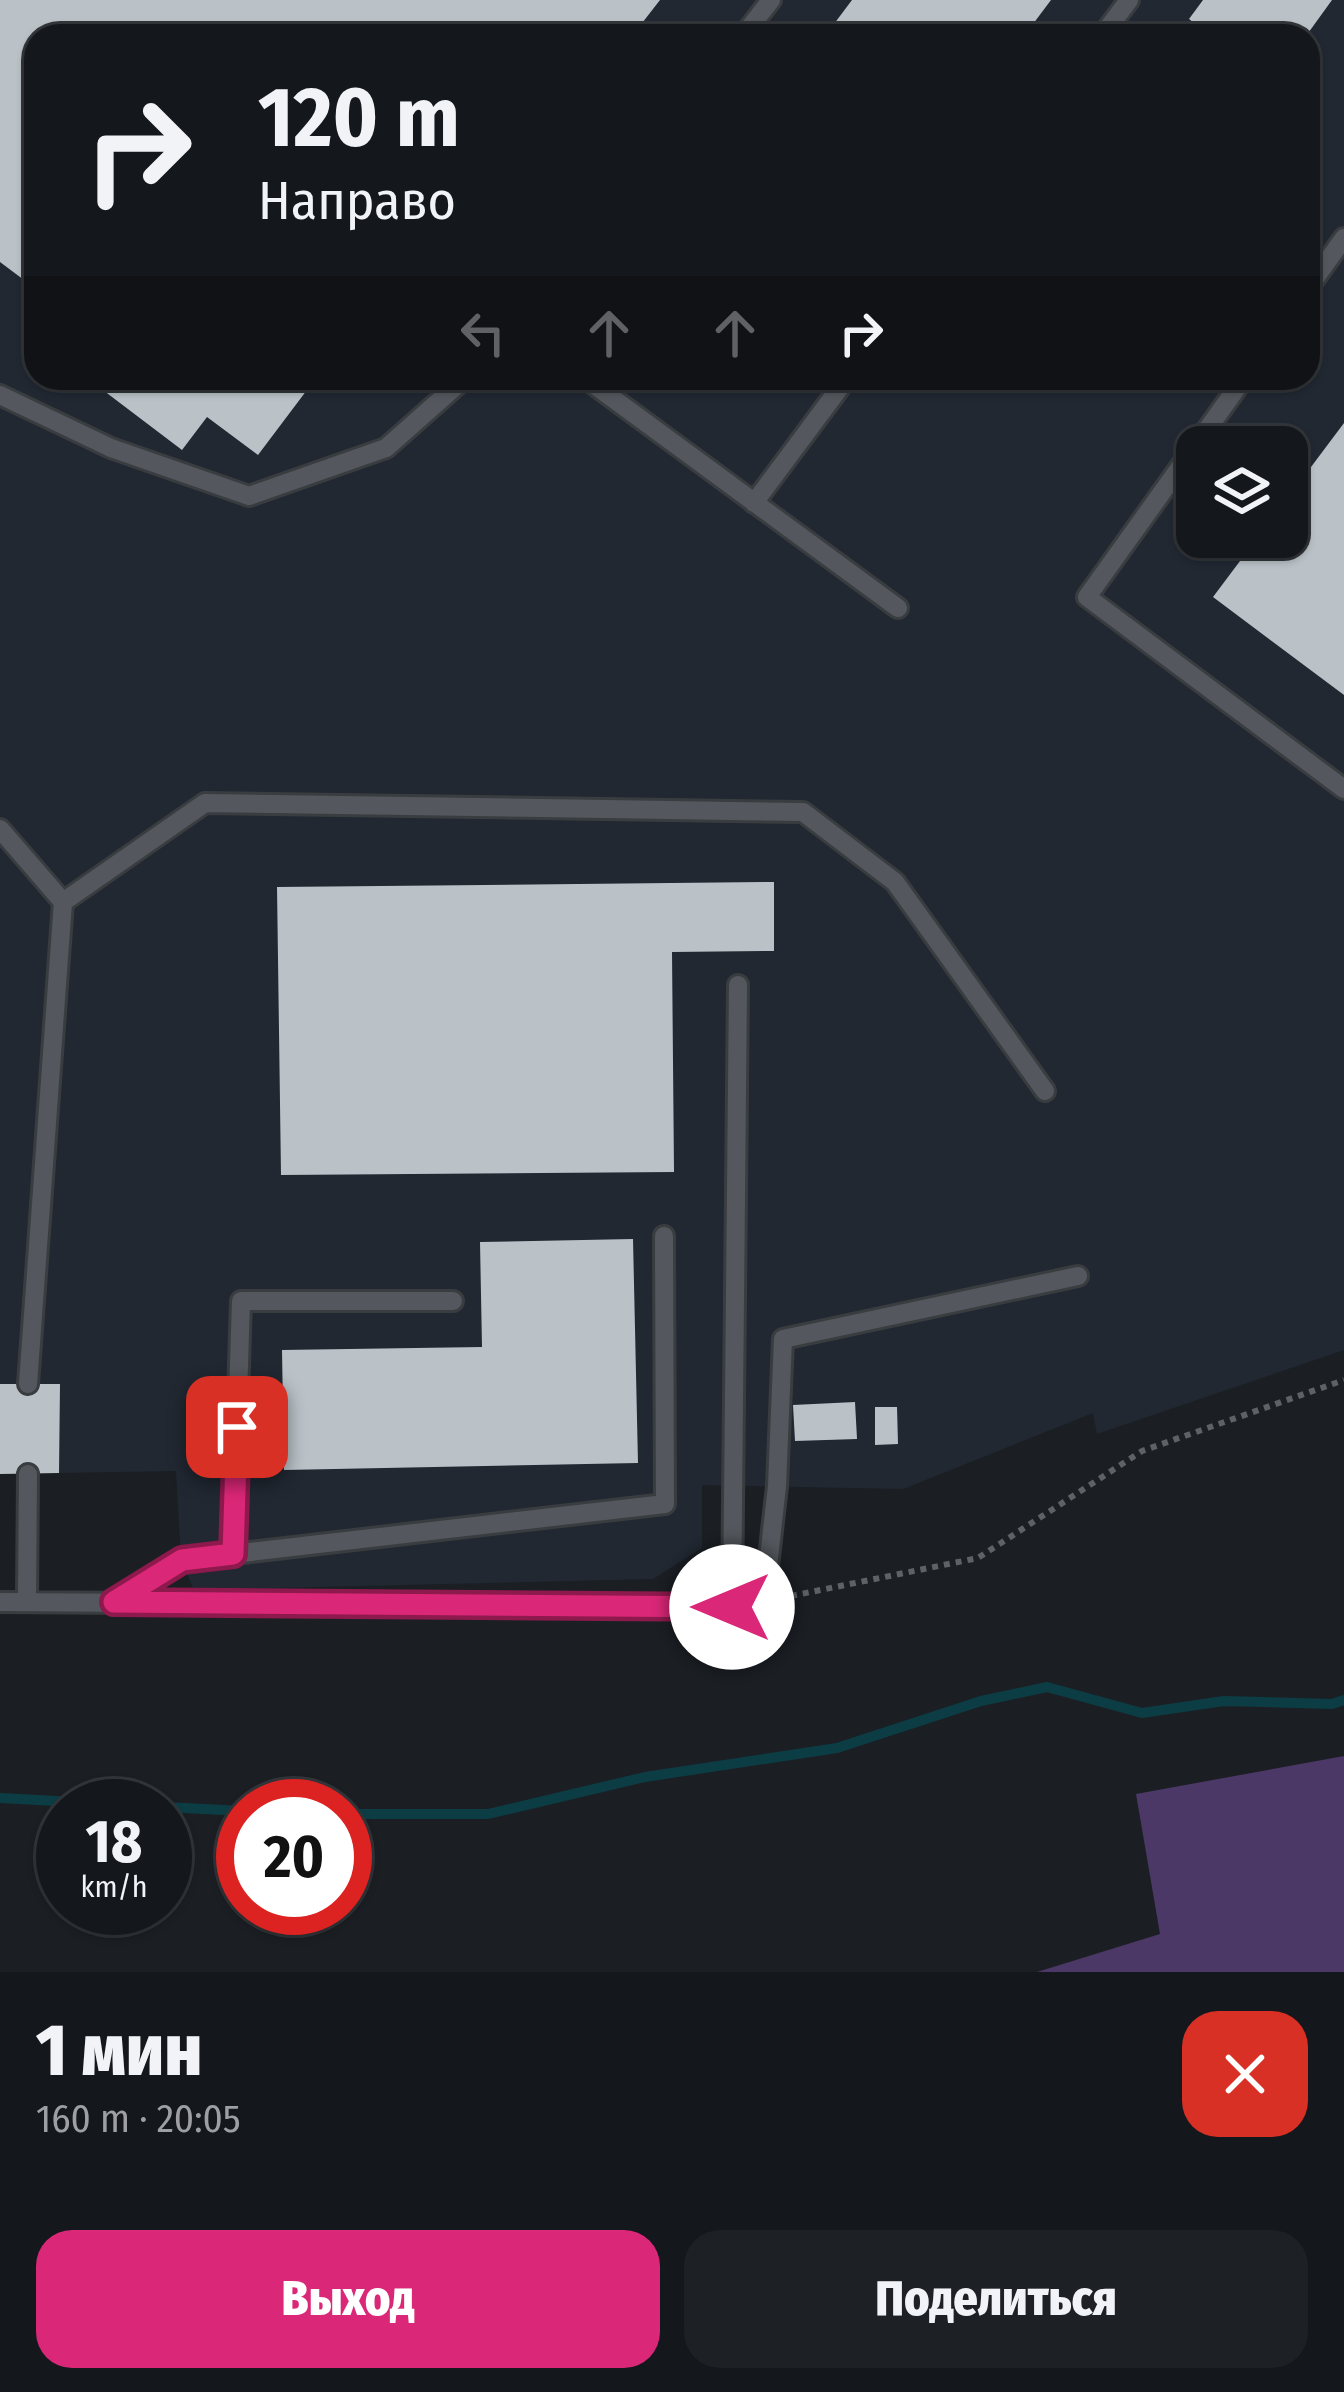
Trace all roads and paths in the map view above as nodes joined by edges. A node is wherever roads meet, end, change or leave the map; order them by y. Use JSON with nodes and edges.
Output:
{"nodes":[{"id":1,"x":771,"y":0,"type":"edge"},
{"id":2,"x":752,"y":24,"type":"edge"},
{"id":3,"x":1344,"y":238,"type":"edge"},
{"id":4,"x":1320,"y":271,"type":"edge"},
{"id":5,"x":451,"y":390,"type":"edge"},
{"id":6,"x":601,"y":390,"type":"edge"},
{"id":7,"x":839,"y":390,"type":"edge"},
{"id":8,"x":1235,"y":390,"type":"edge"},
{"id":9,"x":0,"y":395,"type":"edge"},
{"id":10,"x":754,"y":503,"type":"junction"},
{"id":11,"x":898,"y":608,"type":"dead end"},
{"id":12,"x":1344,"y":789,"type":"edge"},
{"id":13,"x":0,"y":829,"type":"edge"},
{"id":14,"x":63,"y":902,"type":"junction"},
{"id":15,"x":738,"y":986,"type":"dead end"},
{"id":16,"x":1045,"y":1091,"type":"dead end"},
{"id":17,"x":664,"y":1236,"type":"dead end"},
{"id":18,"x":1078,"y":1276,"type":"dead end"},
{"id":19,"x":454,"y":1301,"type":"dead end"},
{"id":20,"x":1344,"y":1380,"type":"edge"},
{"id":21,"x":28,"y":1384,"type":"dead end"},
{"id":22,"x":28,"y":1474,"type":"dead end"},
{"id":23,"x":233,"y":1554,"type":"junction"},
{"id":24,"x":0,"y":1602,"type":"edge"},
{"id":25,"x":28,"y":1602,"type":"junction"},
{"id":26,"x":114,"y":1602,"type":"junction"},
{"id":27,"x":764,"y":1602,"type":"junction"},
{"id":28,"x":732,"y":1607,"type":"junction"}],
"edges":[{"from":1,"to":2,"type":"lane"},
{"from":3,"to":4,"type":"lane"},
{"from":5,"to":9,"type":"lane"},
{"from":6,"to":10,"type":"lane"},
{"from":7,"to":10,"type":"lane"},
{"from":8,"to":12,"type":"lane"},
{"from":10,"to":11,"type":"lane"},
{"from":13,"to":14,"type":"lane"},
{"from":14,"to":16,"type":"lane"},
{"from":14,"to":21,"type":"lane"},
{"from":15,"to":28,"type":"lane"},
{"from":17,"to":23,"type":"lane"},
{"from":18,"to":27,"type":"lane"},
{"from":19,"to":23,"type":"lane"},
{"from":20,"to":27,"type":"path"},
{"from":22,"to":25,"type":"lane"},
{"from":23,"to":26,"type":"lane"},
{"from":24,"to":25,"type":"lane"},
{"from":25,"to":26,"type":"lane"},
{"from":26,"to":28,"type":"lane"},
{"from":27,"to":28,"type":"lane"}]}
